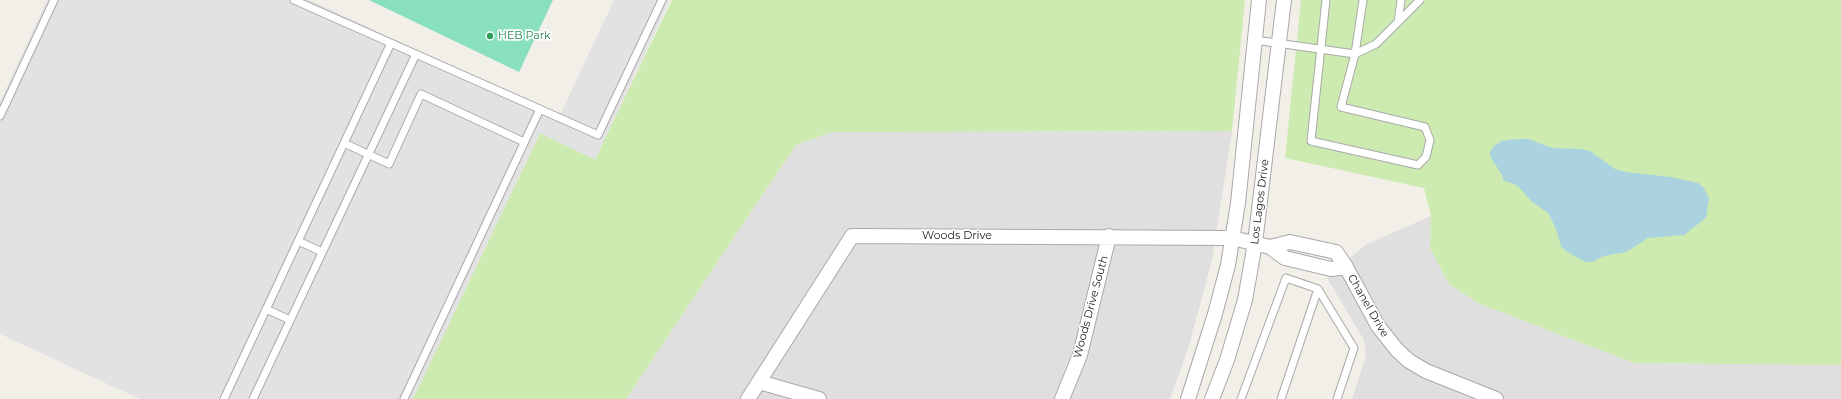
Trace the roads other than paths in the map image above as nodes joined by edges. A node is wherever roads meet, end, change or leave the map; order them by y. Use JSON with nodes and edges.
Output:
{"nodes":[{"id":1,"x":54,"y":0,"type":"edge"},
{"id":2,"x":294,"y":0,"type":"edge"},
{"id":3,"x":662,"y":0,"type":"edge"},
{"id":4,"x":1259,"y":0,"type":"edge"},
{"id":5,"x":1284,"y":0,"type":"edge"},
{"id":6,"x":1326,"y":0,"type":"edge"},
{"id":7,"x":1363,"y":0,"type":"edge"},
{"id":8,"x":1401,"y":0,"type":"edge"},
{"id":9,"x":1420,"y":0,"type":"edge"},
{"id":10,"x":1398,"y":22,"type":"junction"},
{"id":11,"x":1255,"y":40,"type":"junction"},
{"id":12,"x":391,"y":43,"type":"junction"},
{"id":13,"x":1279,"y":43,"type":"junction"},
{"id":14,"x":1321,"y":49,"type":"junction"},
{"id":15,"x":416,"y":54,"type":"junction"},
{"id":16,"x":1355,"y":54,"type":"junction"},
{"id":17,"x":540,"y":108,"type":"junction"},
{"id":18,"x":0,"y":116,"type":"edge"},
{"id":19,"x":524,"y":142,"type":"junction"},
{"id":20,"x":344,"y":143,"type":"junction"},
{"id":21,"x":368,"y":155,"type":"junction"},
{"id":22,"x":1109,"y":236,"type":"junction"},
{"id":23,"x":1232,"y":238,"type":"junction"},
{"id":24,"x":298,"y":241,"type":"junction"},
{"id":25,"x":1255,"y":243,"type":"junction"},
{"id":26,"x":322,"y":252,"type":"junction"},
{"id":27,"x":1346,"y":267,"type":"joint"},
{"id":28,"x":1318,"y":289,"type":"junction"},
{"id":29,"x":266,"y":309,"type":"junction"},
{"id":30,"x":290,"y":320,"type":"junction"},
{"id":31,"x":759,"y":382,"type":"junction"},
{"id":32,"x":224,"y":399,"type":"edge"},
{"id":33,"x":253,"y":399,"type":"edge"},
{"id":34,"x":404,"y":399,"type":"edge"},
{"id":35,"x":748,"y":399,"type":"edge"},
{"id":36,"x":819,"y":399,"type":"edge"},
{"id":37,"x":1062,"y":399,"type":"edge"},
{"id":38,"x":1188,"y":399,"type":"edge"},
{"id":39,"x":1212,"y":399,"type":"edge"},
{"id":40,"x":1241,"y":399,"type":"edge"},
{"id":41,"x":1281,"y":399,"type":"edge"},
{"id":42,"x":1337,"y":399,"type":"edge"},
{"id":43,"x":1496,"y":399,"type":"edge"}],
"edges":[{"from":1,"to":18,"type":"lane"},
{"from":2,"to":12,"type":"lane"},
{"from":3,"to":17,"type":"lane"},
{"from":4,"to":11,"type":"street","name":"Los Lagos Drive"},
{"from":5,"to":13,"type":"street","name":"Los Lagos Drive"},
{"from":6,"to":14,"type":"lane"},
{"from":7,"to":16,"type":"lane"},
{"from":8,"to":10,"type":"lane"},
{"from":9,"to":10,"type":"lane"},
{"from":10,"to":16,"type":"lane"},
{"from":11,"to":13,"type":"lane"},
{"from":11,"to":23,"type":"street","name":"Los Lagos Drive"},
{"from":12,"to":15,"type":"lane"},
{"from":12,"to":20,"type":"lane"},
{"from":13,"to":14,"type":"lane"},
{"from":13,"to":25,"type":"street","name":"Los Lagos Drive"},
{"from":14,"to":16,"type":"lane"},
{"from":14,"to":16,"type":"lane"},
{"from":15,"to":17,"type":"lane"},
{"from":15,"to":21,"type":"lane"},
{"from":17,"to":19,"type":"lane"},
{"from":19,"to":21,"type":"lane"},
{"from":19,"to":34,"type":"lane"},
{"from":20,"to":21,"type":"lane"},
{"from":20,"to":24,"type":"lane"},
{"from":21,"to":26,"type":"lane"},
{"from":22,"to":23,"type":"street","name":"Woods Drive"},
{"from":22,"to":31,"type":"street","name":"Woods Drive"},
{"from":22,"to":37,"type":"street","name":"Woods Drive South"},
{"from":23,"to":25,"type":"street","name":"Woods Drive"},
{"from":23,"to":38,"type":"street","name":"Los Lagos Drive"},
{"from":24,"to":26,"type":"lane"},
{"from":24,"to":29,"type":"lane"},
{"from":25,"to":27,"type":"street","name":"Woods Drive"},
{"from":25,"to":39,"type":"street","name":"Los Lagos Drive"},
{"from":26,"to":30,"type":"lane"},
{"from":27,"to":43,"type":"street","name":"Chanel Drive"},
{"from":28,"to":40,"type":"lane"},
{"from":28,"to":41,"type":"lane"},
{"from":28,"to":42,"type":"lane"},
{"from":29,"to":30,"type":"lane"},
{"from":29,"to":32,"type":"lane"},
{"from":30,"to":33,"type":"lane"},
{"from":31,"to":35,"type":"street","name":"Woods Drive"},
{"from":31,"to":36,"type":"street"}]}
